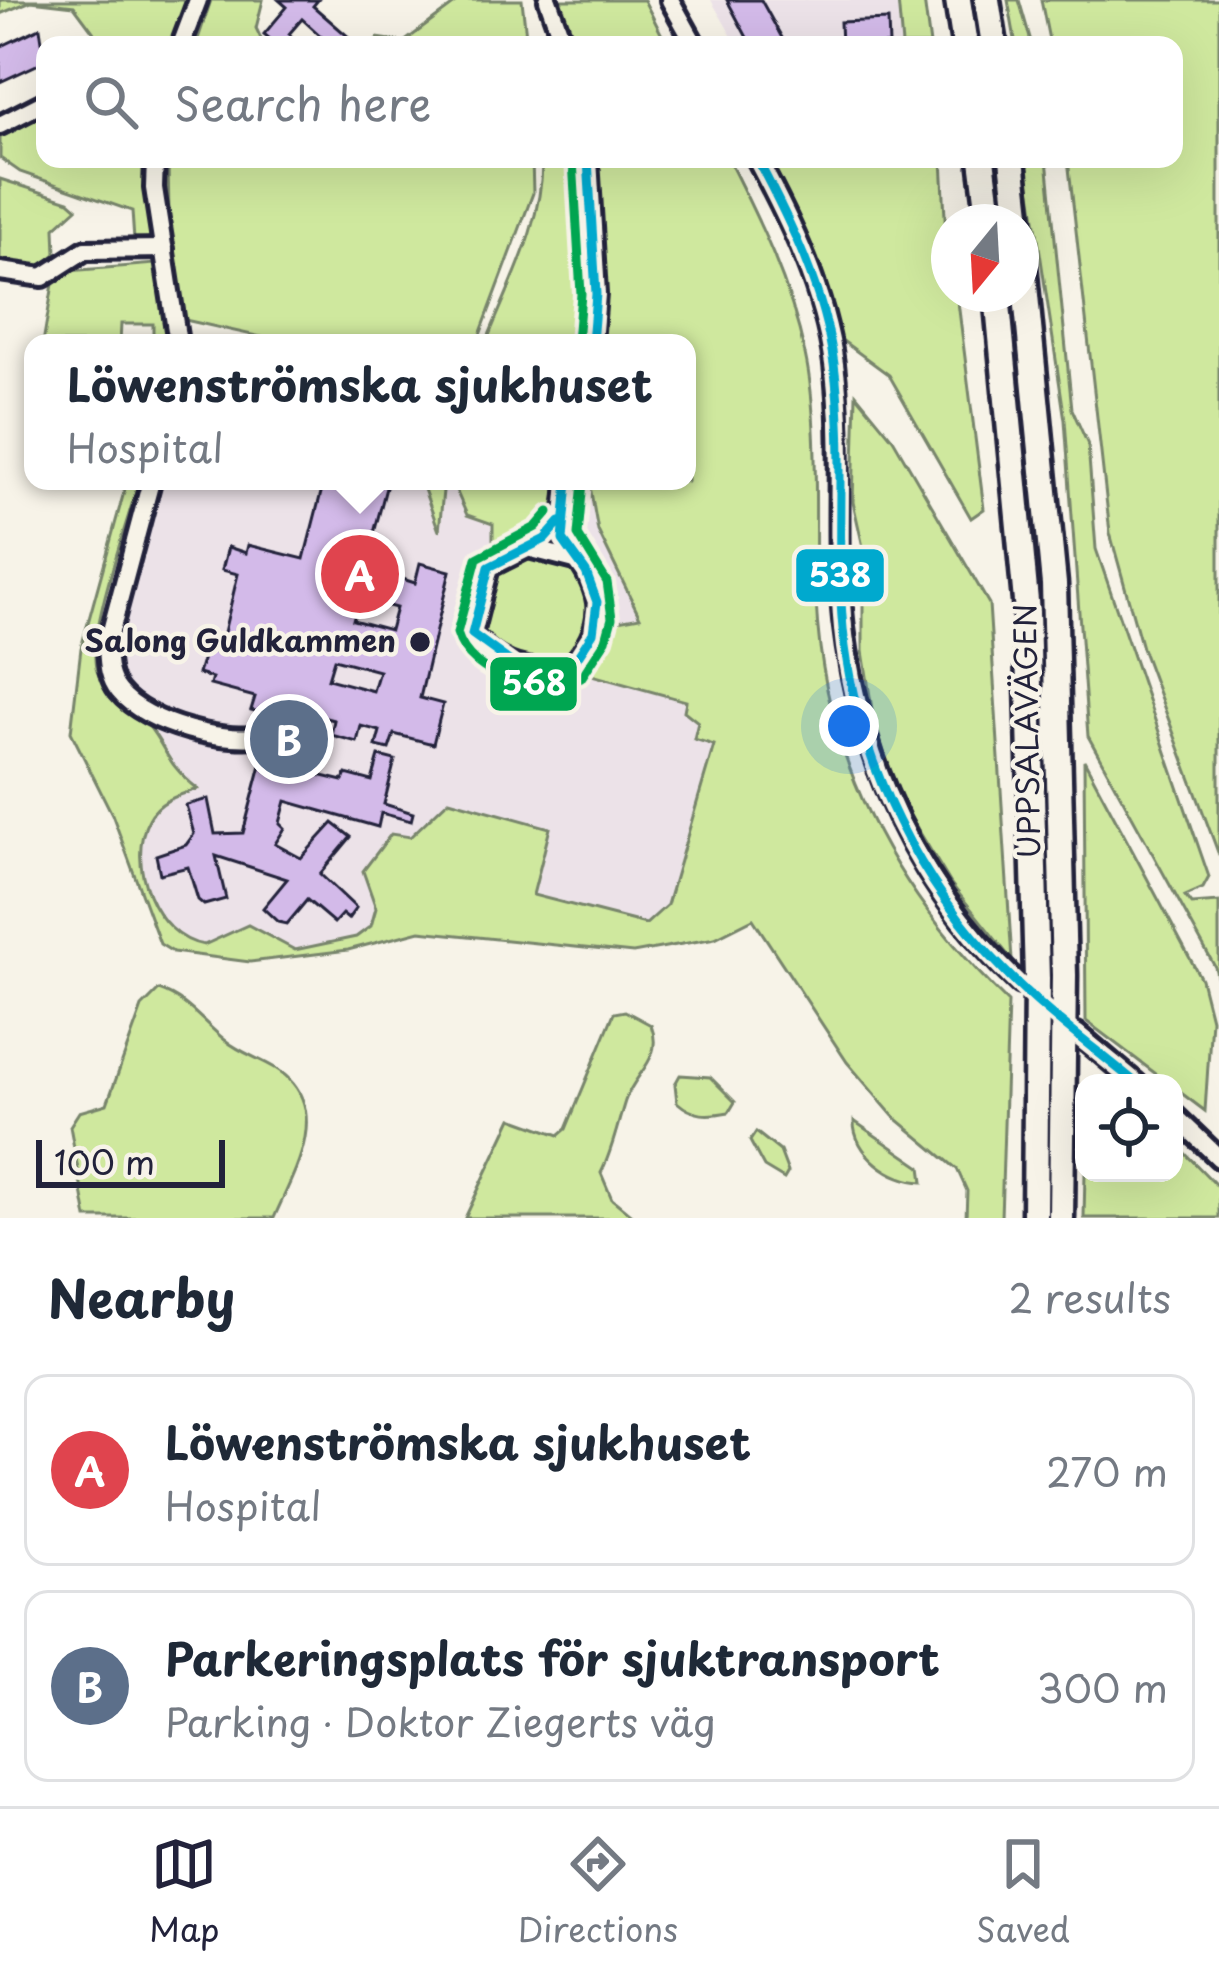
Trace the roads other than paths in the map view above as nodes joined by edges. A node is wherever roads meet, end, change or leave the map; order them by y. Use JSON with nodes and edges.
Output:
{"nodes":[{"id":1,"x":198,"y":0,"type":"edge"},
{"id":2,"x":548,"y":0,"type":"edge"},
{"id":3,"x":670,"y":0,"type":"edge"},
{"id":4,"x":958,"y":0,"type":"edge"},
{"id":5,"x":987,"y":0,"type":"edge"},
{"id":6,"x":184,"y":36,"type":"edge"},
{"id":7,"x":561,"y":36,"type":"edge"},
{"id":8,"x":690,"y":36,"type":"edge"},
{"id":9,"x":964,"y":36,"type":"edge"},
{"id":10,"x":993,"y":36,"type":"edge"},
{"id":11,"x":36,"y":107,"type":"edge"},
{"id":12,"x":0,"y":125,"type":"edge"},
{"id":13,"x":156,"y":168,"type":"edge"},
{"id":14,"x":589,"y":168,"type":"edge"},
{"id":15,"x":761,"y":168,"type":"edge"},
{"id":16,"x":983,"y":168,"type":"edge"},
{"id":17,"x":1013,"y":168,"type":"edge"},
{"id":18,"x":988,"y":204,"type":"edge"},
{"id":19,"x":1017,"y":204,"type":"edge"},
{"id":20,"x":164,"y":249,"type":"junction"},
{"id":21,"x":0,"y":271,"type":"edge"},
{"id":22,"x":999,"y":312,"type":"edge"},
{"id":23,"x":1028,"y":312,"type":"edge"},
{"id":24,"x":177,"y":334,"type":"edge"},
{"id":25,"x":593,"y":334,"type":"edge"},
{"id":26,"x":149,"y":490,"type":"edge"},
{"id":27,"x":566,"y":490,"type":"edge"},
{"id":28,"x":560,"y":522,"type":"junction"},
{"id":29,"x":528,"y":548,"type":"junction"},
{"id":30,"x":580,"y":561,"type":"junction"},
{"id":31,"x":269,"y":735,"type":"dead end"},
{"id":32,"x":1020,"y":984,"type":"dead end"},
{"id":33,"x":1078,"y":1033,"type":"dead end"},
{"id":34,"x":1126,"y":1074,"type":"edge"},
{"id":35,"x":1183,"y":1123,"type":"edge"},
{"id":36,"x":1218,"y":1153,"type":"edge"},
{"id":37,"x":1035,"y":1218,"type":"edge"},
{"id":38,"x":1061,"y":1218,"type":"edge"}],
"edges":[{"from":1,"to":6,"type":"street"},
{"from":2,"to":7,"type":"street"},
{"from":3,"to":8,"type":"street"},
{"from":4,"to":9,"type":"highway"},
{"from":5,"to":10,"type":"highway"},
{"from":11,"to":12,"type":"street"},
{"from":13,"to":20,"type":"street"},
{"from":14,"to":25,"type":"street"},
{"from":15,"to":32,"type":"street"},
{"from":16,"to":18,"type":"highway"},
{"from":17,"to":19,"type":"highway"},
{"from":20,"to":21,"type":"street"},
{"from":20,"to":24,"type":"street"},
{"from":22,"to":37,"type":"highway","name":"UPPSALAVÄGEN"},
{"from":23,"to":38,"type":"highway","name":"UPPSALAVÄGEN"},
{"from":26,"to":31,"type":"street"},
{"from":27,"to":28,"type":"street"},
{"from":28,"to":29,"type":"street"},
{"from":28,"to":30,"type":"street"},
{"from":29,"to":30,"type":"street"},
{"from":29,"to":30,"type":"street"},
{"from":33,"to":34,"type":"street"},
{"from":35,"to":36,"type":"street"}]}
